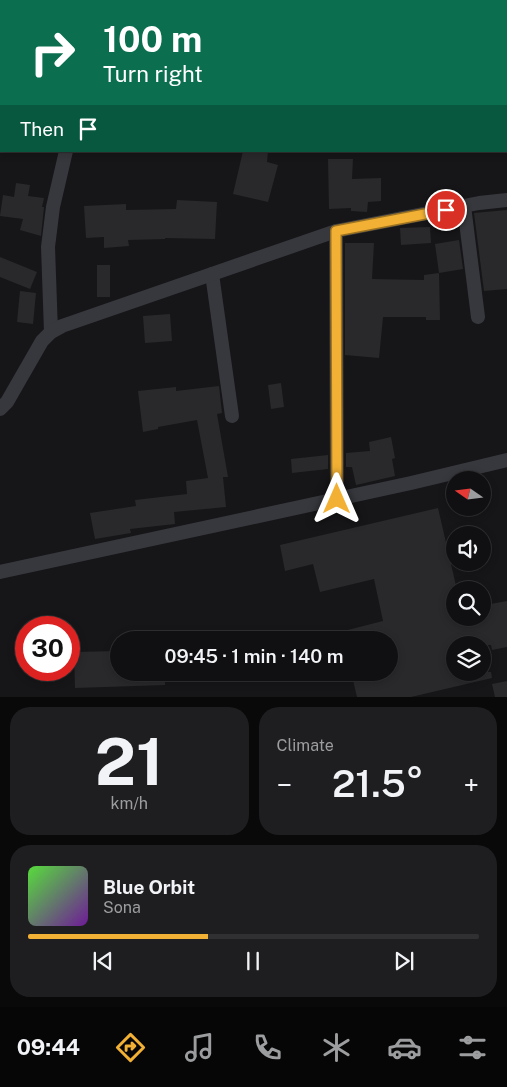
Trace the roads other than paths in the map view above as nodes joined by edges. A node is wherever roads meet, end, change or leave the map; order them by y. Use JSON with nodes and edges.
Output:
{"nodes":[{"id":1,"x":66,"y":152,"type":"edge"},
{"id":2,"x":507,"y":200,"type":"edge"},
{"id":3,"x":464,"y":206,"type":"junction"},
{"id":4,"x":336,"y":231,"type":"junction"},
{"id":5,"x":212,"y":274,"type":"junction"},
{"id":6,"x":478,"y":317,"type":"dead end"},
{"id":7,"x":51,"y":332,"type":"junction"},
{"id":8,"x":0,"y":409,"type":"edge"},
{"id":9,"x":232,"y":416,"type":"dead end"},
{"id":10,"x":507,"y":460,"type":"edge"},
{"id":11,"x":337,"y":499,"type":"junction"},
{"id":12,"x":0,"y":572,"type":"edge"}],
"edges":[{"from":1,"to":7,"type":"street"},
{"from":2,"to":3,"type":"street"},
{"from":3,"to":4,"type":"street"},
{"from":3,"to":6,"type":"street"},
{"from":4,"to":5,"type":"street"},
{"from":4,"to":11,"type":"street"},
{"from":5,"to":7,"type":"street"},
{"from":5,"to":9,"type":"street"},
{"from":7,"to":8,"type":"street"},
{"from":10,"to":11,"type":"street"},
{"from":11,"to":12,"type":"street"}]}
